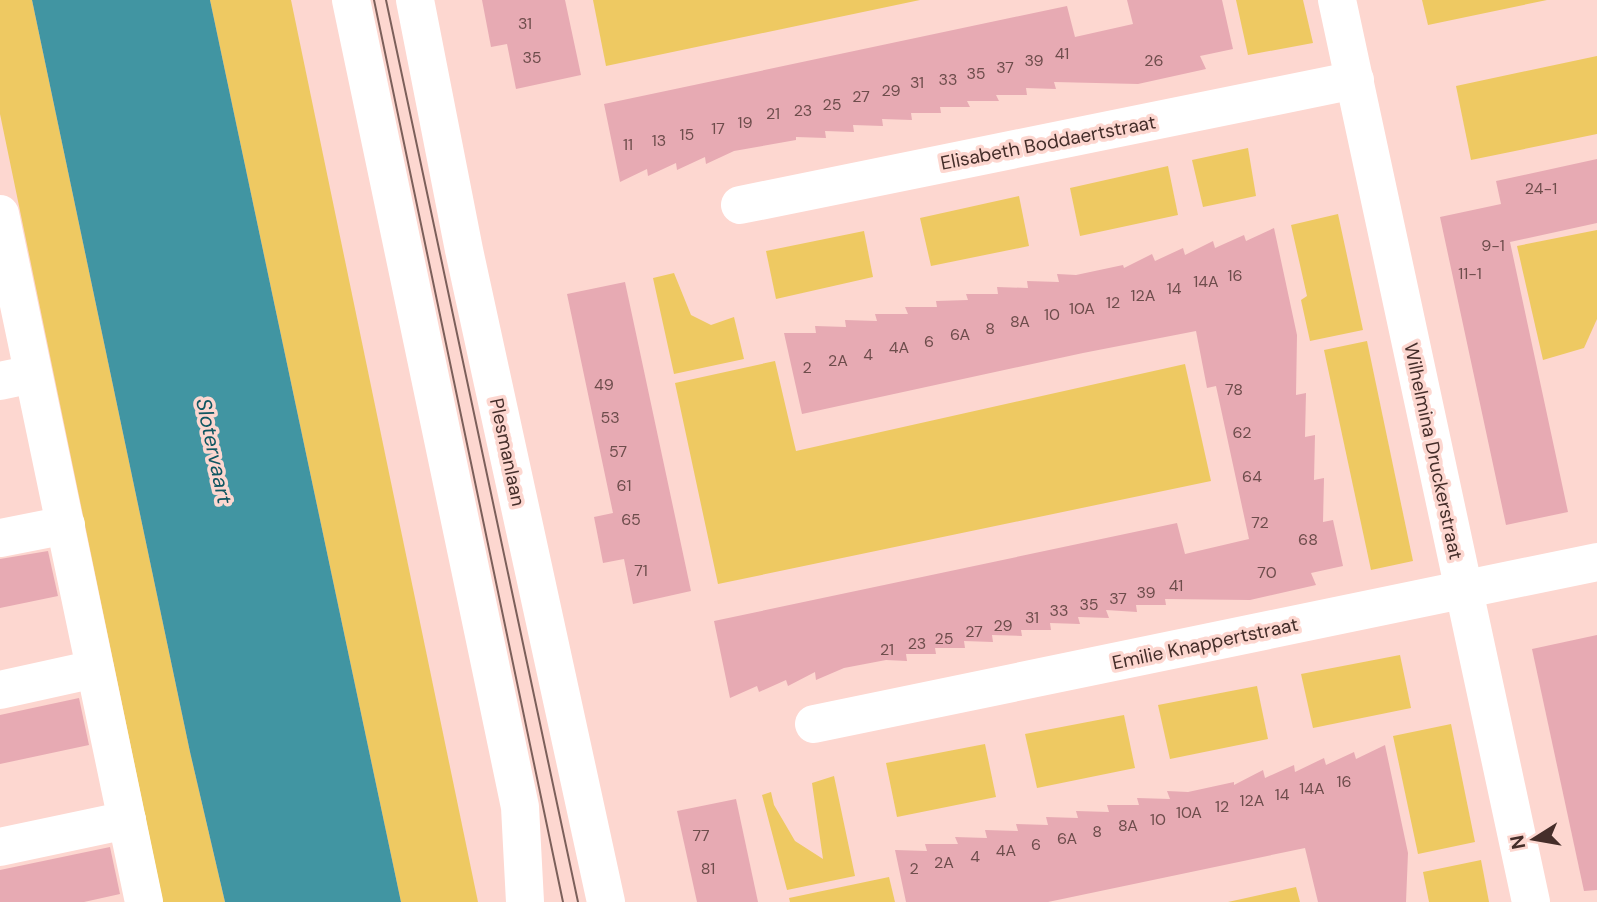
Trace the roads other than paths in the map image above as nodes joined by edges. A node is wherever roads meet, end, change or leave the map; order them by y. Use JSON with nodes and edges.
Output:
{"nodes":[{"id":1,"x":351,"y":0,"type":"edge"},
{"id":2,"x":415,"y":0,"type":"edge"},
{"id":3,"x":1337,"y":0,"type":"edge"},
{"id":4,"x":1355,"y":80,"type":"junction"},
{"id":5,"x":740,"y":205,"type":"dead end"},
{"id":6,"x":1,"y":221,"type":"edge"},
{"id":7,"x":17,"y":378,"type":"edge"},
{"id":8,"x":66,"y":525,"type":"junction"},
{"id":9,"x":0,"y":538,"type":"edge"},
{"id":10,"x":1597,"y":562,"type":"edge"},
{"id":11,"x":1463,"y":591,"type":"junction"},
{"id":12,"x":95,"y":669,"type":"junction"},
{"id":13,"x":0,"y":690,"type":"edge"},
{"id":14,"x":814,"y":724,"type":"dead end"},
{"id":15,"x":127,"y":820,"type":"junction"},
{"id":16,"x":0,"y":848,"type":"edge"},
{"id":17,"x":144,"y":902,"type":"edge"},
{"id":18,"x":526,"y":902,"type":"edge"},
{"id":19,"x":606,"y":902,"type":"edge"},
{"id":20,"x":1531,"y":902,"type":"edge"}],
"edges":[{"from":1,"to":18,"type":"street"},
{"from":2,"to":19,"type":"street","name":"Plesmanlaan"},
{"from":3,"to":4,"type":"street","name":"Wilhelmina Druckerstraat"},
{"from":4,"to":5,"type":"street","name":"Elisabeth Boddaertstraat"},
{"from":4,"to":11,"type":"street","name":"Wilhelmina Druckerstraat"},
{"from":6,"to":7,"type":"street"},
{"from":7,"to":8,"type":"street"},
{"from":8,"to":9,"type":"street"},
{"from":8,"to":12,"type":"street"},
{"from":10,"to":11,"type":"street","name":"Emilie Knappertstraat"},
{"from":11,"to":14,"type":"street","name":"Emilie Knappertstraat"},
{"from":11,"to":20,"type":"street","name":"Wilhelmina Druckerstraat"},
{"from":12,"to":13,"type":"street"},
{"from":12,"to":15,"type":"street"},
{"from":15,"to":16,"type":"street"},
{"from":15,"to":17,"type":"street"}]}
